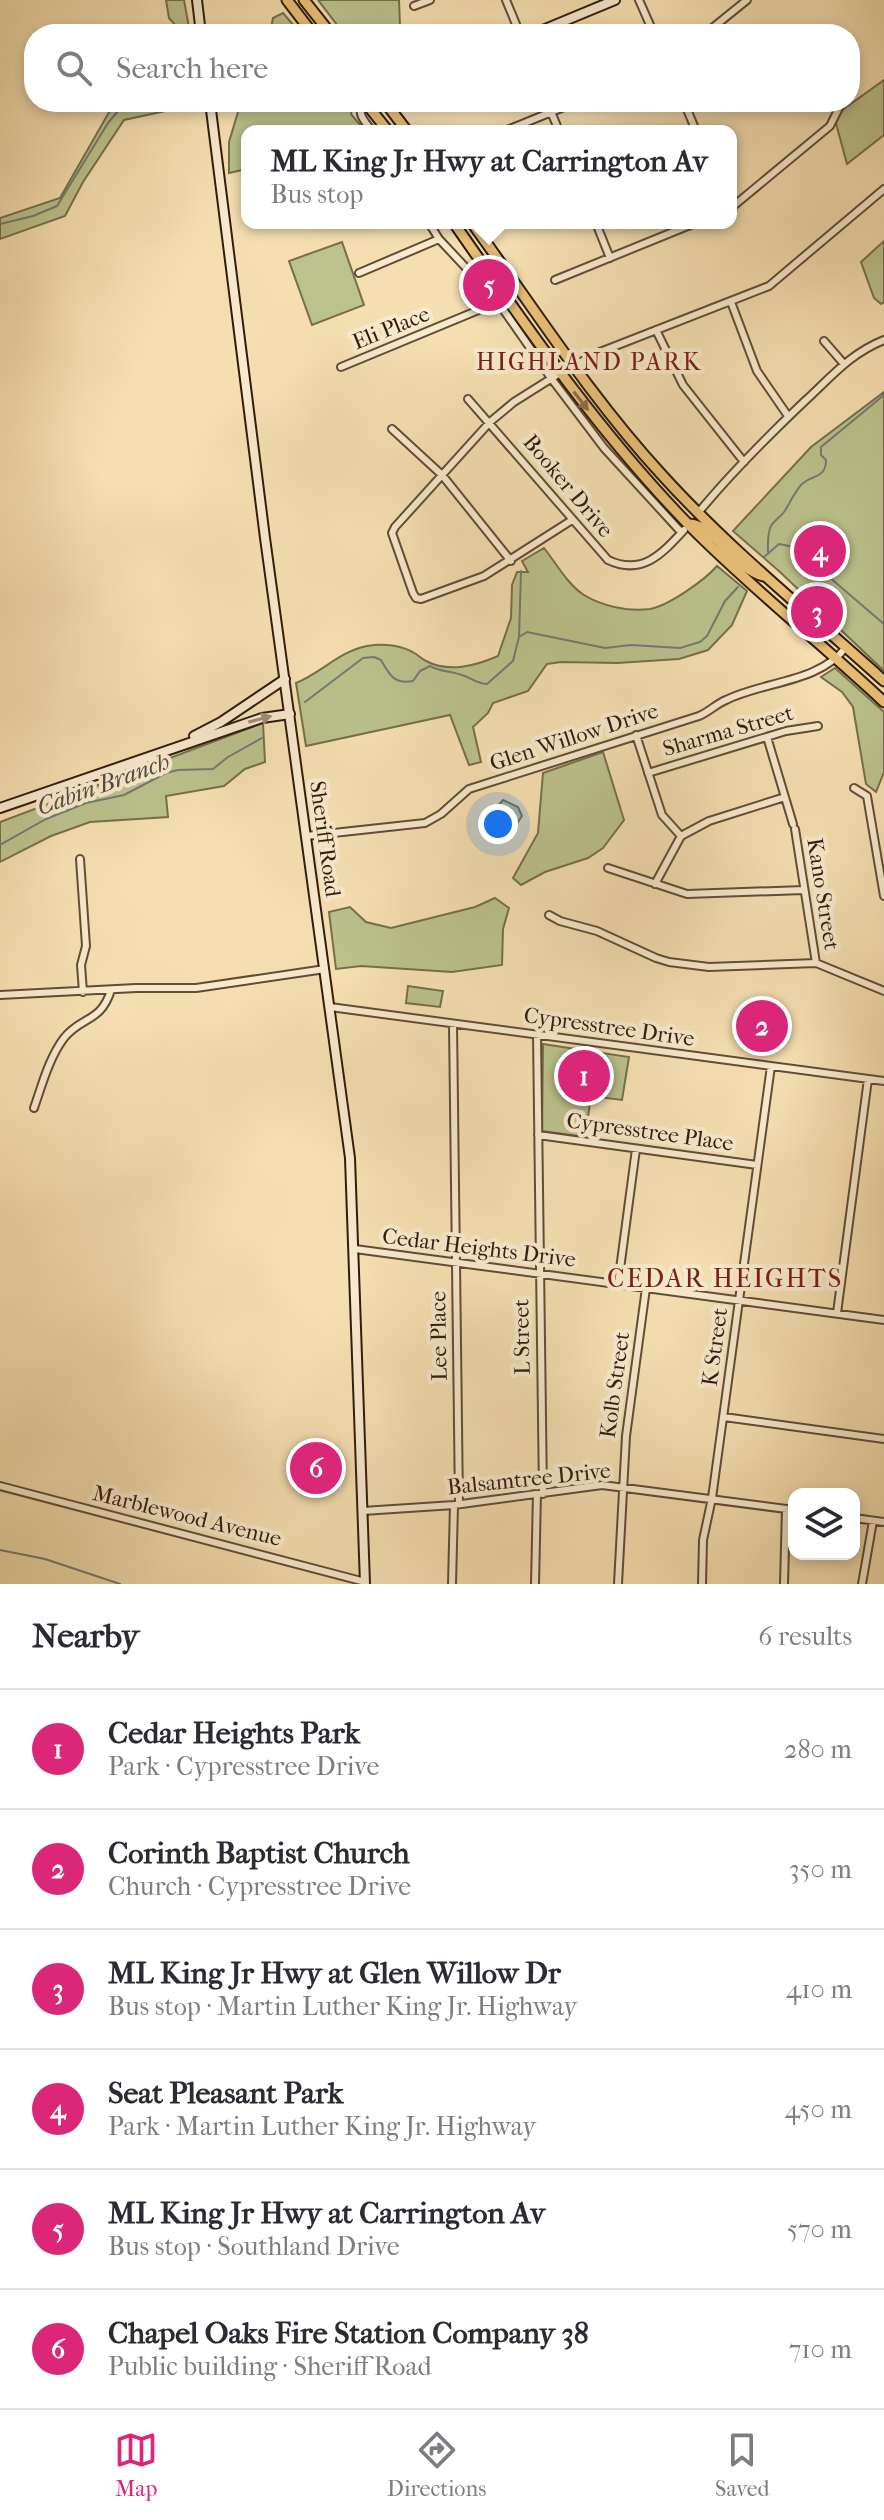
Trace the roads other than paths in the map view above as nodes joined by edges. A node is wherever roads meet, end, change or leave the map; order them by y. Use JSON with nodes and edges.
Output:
{"nodes":[{"id":1,"x":197,"y":0,"type":"edge"},
{"id":2,"x":287,"y":0,"type":"edge"},
{"id":3,"x":304,"y":0,"type":"edge"},
{"id":4,"x":430,"y":0,"type":"edge"},
{"id":5,"x":506,"y":0,"type":"edge"},
{"id":6,"x":615,"y":0,"type":"edge"},
{"id":7,"x":639,"y":0,"type":"edge"},
{"id":8,"x":747,"y":0,"type":"edge"},
{"id":9,"x":414,"y":6,"type":"dead end"},
{"id":10,"x":200,"y":24,"type":"edge"},
{"id":11,"x":305,"y":24,"type":"edge"},
{"id":12,"x":323,"y":24,"type":"edge"},
{"id":13,"x":516,"y":24,"type":"edge"},
{"id":14,"x":557,"y":24,"type":"edge"},
{"id":15,"x":650,"y":24,"type":"edge"},
{"id":16,"x":717,"y":24,"type":"edge"},
{"id":17,"x":211,"y":112,"type":"edge"},
{"id":18,"x":552,"y":112,"type":"joint"},
{"id":19,"x":837,"y":112,"type":"edge"},
{"id":20,"x":520,"y":125,"type":"edge"},
{"id":21,"x":557,"y":125,"type":"edge"},
{"id":22,"x":884,"y":189,"type":"edge"},
{"id":23,"x":737,"y":203,"type":"edge"},
{"id":24,"x":433,"y":229,"type":"edge"},
{"id":25,"x":458,"y":229,"type":"edge"},
{"id":26,"x":477,"y":229,"type":"edge"},
{"id":27,"x":598,"y":229,"type":"edge"},
{"id":28,"x":680,"y":229,"type":"edge"},
{"id":29,"x":439,"y":239,"type":"junction"},
{"id":30,"x":610,"y":258,"type":"junction"},
{"id":31,"x":359,"y":273,"type":"dead end"},
{"id":32,"x":555,"y":280,"type":"dead end"},
{"id":33,"x":498,"y":302,"type":"junction"},
{"id":34,"x":731,"y":302,"type":"junction"},
{"id":35,"x":656,"y":330,"type":"junction"},
{"id":36,"x":884,"y":340,"type":"edge"},
{"id":37,"x":824,"y":341,"type":"dead end"},
{"id":38,"x":844,"y":364,"type":"junction"},
{"id":39,"x":574,"y":365,"type":"junction"},
{"id":40,"x":341,"y":367,"type":"dead end"},
{"id":41,"x":560,"y":373,"type":"junction"},
{"id":42,"x":551,"y":378,"type":"junction"},
{"id":43,"x":468,"y":399,"type":"dead end"},
{"id":44,"x":788,"y":416,"type":"junction"},
{"id":45,"x":490,"y":422,"type":"junction"},
{"id":46,"x":392,"y":429,"type":"dead end"},
{"id":47,"x":744,"y":462,"type":"junction"},
{"id":48,"x":638,"y":469,"type":"junction"},
{"id":49,"x":442,"y":475,"type":"junction"},
{"id":50,"x":698,"y":513,"type":"junction"},
{"id":51,"x":572,"y":520,"type":"junction"},
{"id":52,"x":685,"y":528,"type":"junction"},
{"id":53,"x":511,"y":561,"type":"junction"},
{"id":54,"x":766,"y":576,"type":"junction"},
{"id":55,"x":846,"y":647,"type":"junction"},
{"id":56,"x":838,"y":658,"type":"junction"},
{"id":57,"x":285,"y":679,"type":"junction"},
{"id":58,"x":884,"y":681,"type":"edge"},
{"id":59,"x":884,"y":702,"type":"edge"},
{"id":60,"x":290,"y":714,"type":"junction"},
{"id":61,"x":818,"y":726,"type":"dead end"},
{"id":62,"x":636,"y":735,"type":"junction"},
{"id":63,"x":767,"y":737,"type":"junction"},
{"id":64,"x":178,"y":745,"type":"junction"},
{"id":65,"x":648,"y":773,"type":"junction"},
{"id":66,"x":854,"y":788,"type":"dead end"},
{"id":67,"x":785,"y":797,"type":"junction"},
{"id":68,"x":0,"y":808,"type":"edge"},
{"id":69,"x":306,"y":836,"type":"junction"},
{"id":70,"x":681,"y":836,"type":"junction"},
{"id":71,"x":80,"y":859,"type":"dead end"},
{"id":72,"x":608,"y":868,"type":"dead end"},
{"id":73,"x":655,"y":884,"type":"junction"},
{"id":74,"x":804,"y":890,"type":"junction"},
{"id":75,"x":884,"y":896,"type":"edge"},
{"id":76,"x":549,"y":915,"type":"dead end"},
{"id":77,"x":816,"y":963,"type":"junction"},
{"id":78,"x":325,"y":969,"type":"junction"},
{"id":79,"x":111,"y":990,"type":"junction"},
{"id":80,"x":884,"y":991,"type":"edge"},
{"id":81,"x":83,"y":992,"type":"junction"},
{"id":82,"x":0,"y":995,"type":"edge"},
{"id":83,"x":330,"y":1007,"type":"junction"},
{"id":84,"x":453,"y":1024,"type":"junction"},
{"id":85,"x":537,"y":1035,"type":"junction"},
{"id":86,"x":771,"y":1066,"type":"junction"},
{"id":87,"x":868,"y":1079,"type":"junction"},
{"id":88,"x":884,"y":1081,"type":"edge"},
{"id":89,"x":34,"y":1108,"type":"dead end"},
{"id":90,"x":538,"y":1135,"type":"junction"},
{"id":91,"x":636,"y":1149,"type":"junction"},
{"id":92,"x":757,"y":1165,"type":"junction"},
{"id":93,"x":355,"y":1249,"type":"junction"},
{"id":94,"x":456,"y":1262,"type":"junction"},
{"id":95,"x":539,"y":1274,"type":"junction"},
{"id":96,"x":618,"y":1284,"type":"junction"},
{"id":97,"x":646,"y":1288,"type":"junction"},
{"id":98,"x":739,"y":1300,"type":"junction"},
{"id":99,"x":837,"y":1313,"type":"junction"},
{"id":100,"x":884,"y":1320,"type":"edge"},
{"id":101,"x":724,"y":1417,"type":"junction"},
{"id":102,"x":884,"y":1439,"type":"edge"},
{"id":103,"x":0,"y":1486,"type":"edge"},
{"id":104,"x":621,"y":1487,"type":"junction"},
{"id":105,"x":540,"y":1494,"type":"junction"},
{"id":106,"x":712,"y":1498,"type":"junction"},
{"id":107,"x":456,"y":1504,"type":"junction"},
{"id":108,"x":788,"y":1509,"type":"edge"},
{"id":109,"x":363,"y":1511,"type":"junction"},
{"id":110,"x":860,"y":1519,"type":"edge"},
{"id":111,"x":873,"y":1521,"type":"junction"},
{"id":112,"x":884,"y":1522,"type":"edge"},
{"id":113,"x":788,"y":1534,"type":"edge"},
{"id":114,"x":365,"y":1583,"type":"edge"},
{"id":115,"x":452,"y":1584,"type":"edge"},
{"id":116,"x":535,"y":1584,"type":"edge"},
{"id":117,"x":618,"y":1584,"type":"edge"},
{"id":118,"x":702,"y":1584,"type":"edge"},
{"id":119,"x":784,"y":1584,"type":"edge"},
{"id":120,"x":862,"y":1584,"type":"edge"}],
"edges":[{"from":1,"to":10,"type":"main road"},
{"from":2,"to":11,"type":"main road"},
{"from":3,"to":12,"type":"main road"},
{"from":4,"to":9,"type":"street"},
{"from":5,"to":13,"type":"street"},
{"from":6,"to":14,"type":"main road"},
{"from":7,"to":15,"type":"street"},
{"from":8,"to":16,"type":"street"},
{"from":17,"to":57,"type":"main road","name":"Sheriff Road"},
{"from":18,"to":20,"type":"street"},
{"from":18,"to":21,"type":"street"},
{"from":19,"to":23,"type":"street"},
{"from":22,"to":34,"type":"street"},
{"from":24,"to":29,"type":"street"},
{"from":25,"to":41,"type":"main road"},
{"from":26,"to":39,"type":"main road"},
{"from":27,"to":30,"type":"street"},
{"from":28,"to":30,"type":"street"},
{"from":29,"to":31,"type":"street"},
{"from":29,"to":33,"type":"street"},
{"from":30,"to":32,"type":"street"},
{"from":33,"to":40,"type":"street","name":"Eli Place"},
{"from":33,"to":42,"type":"street"},
{"from":34,"to":35,"type":"street"},
{"from":34,"to":44,"type":"street"},
{"from":35,"to":39,"type":"street"},
{"from":35,"to":47,"type":"street"},
{"from":36,"to":38,"type":"street"},
{"from":37,"to":38,"type":"street"},
{"from":38,"to":44,"type":"street"},
{"from":39,"to":41,"type":"street"},
{"from":39,"to":50,"type":"main road"},
{"from":41,"to":42,"type":"street"},
{"from":41,"to":48,"type":"main road","one_way":true},
{"from":42,"to":45,"type":"street"},
{"from":42,"to":52,"type":"street"},
{"from":43,"to":45,"type":"street","name":"Booker Drive"},
{"from":44,"to":47,"type":"street"},
{"from":45,"to":49,"type":"street"},
{"from":45,"to":51,"type":"street","name":"Booker Drive"},
{"from":46,"to":49,"type":"street"},
{"from":47,"to":50,"type":"street"},
{"from":48,"to":50,"type":"main road"},
{"from":48,"to":52,"type":"main road"},
{"from":49,"to":53,"type":"street"},
{"from":49,"to":53,"type":"street"},
{"from":50,"to":54,"type":"main road"},
{"from":51,"to":52,"type":"street","name":"Booker Drive"},
{"from":51,"to":53,"type":"street"},
{"from":52,"to":54,"type":"main road"},
{"from":52,"to":56,"type":"main road"},
{"from":54,"to":55,"type":"main road"},
{"from":55,"to":56,"type":"street","name":"Glen Willow Drive"},
{"from":55,"to":58,"type":"main road"},
{"from":56,"to":59,"type":"main road"},
{"from":56,"to":62,"type":"street","name":"Glen Willow Drive"},
{"from":57,"to":60,"type":"main road","name":"Sheriff Road"},
{"from":57,"to":64,"type":"main road"},
{"from":64,"to":60,"type":"main road","one_way":true},
{"from":60,"to":69,"type":"main road","name":"Sheriff Road"},
{"from":61,"to":63,"type":"street","name":"Sharma Street"},
{"from":62,"to":65,"type":"street"},
{"from":62,"to":69,"type":"street","name":"Glen Willow Drive"},
{"from":63,"to":65,"type":"street","name":"Sharma Street"},
{"from":63,"to":67,"type":"street","name":"Kano Street"},
{"from":64,"to":68,"type":"main road"},
{"from":65,"to":70,"type":"street"},
{"from":66,"to":75,"type":"street"},
{"from":67,"to":70,"type":"street"},
{"from":67,"to":74,"type":"street","name":"Kano Street"},
{"from":69,"to":78,"type":"main road","name":"Sheriff Road"},
{"from":70,"to":73,"type":"street"},
{"from":71,"to":81,"type":"street"},
{"from":72,"to":73,"type":"street"},
{"from":73,"to":74,"type":"street"},
{"from":74,"to":77,"type":"street","name":"Kano Street"},
{"from":76,"to":77,"type":"street"},
{"from":77,"to":80,"type":"street"},
{"from":78,"to":79,"type":"street"},
{"from":78,"to":83,"type":"main road","name":"Sheriff Road"},
{"from":79,"to":81,"type":"street"},
{"from":79,"to":89,"type":"street"},
{"from":81,"to":82,"type":"street"},
{"from":83,"to":84,"type":"street","name":"Cypresstree Drive"},
{"from":83,"to":93,"type":"main road","name":"Sheriff Road"},
{"from":84,"to":85,"type":"street","name":"Cypresstree Drive"},
{"from":84,"to":94,"type":"street","name":"Lee Place"},
{"from":85,"to":86,"type":"street","name":"Cypresstree Drive"},
{"from":85,"to":90,"type":"street","name":"L Street"},
{"from":86,"to":87,"type":"street","name":"Cypresstree Drive"},
{"from":86,"to":92,"type":"street","name":"K Street"},
{"from":87,"to":88,"type":"street","name":"Cypresstree Drive"},
{"from":87,"to":99,"type":"street"},
{"from":90,"to":91,"type":"street","name":"Cypresstree Place"},
{"from":90,"to":95,"type":"street","name":"L Street"},
{"from":91,"to":92,"type":"street","name":"Cypresstree Place"},
{"from":91,"to":96,"type":"street"},
{"from":92,"to":98,"type":"street","name":"K Street"},
{"from":93,"to":94,"type":"street","name":"Cedar Heights Drive"},
{"from":93,"to":109,"type":"main road","name":"Sheriff Road"},
{"from":94,"to":95,"type":"street","name":"Cedar Heights Drive"},
{"from":94,"to":107,"type":"street","name":"Lee Place"},
{"from":95,"to":96,"type":"street","name":"Cedar Heights Drive"},
{"from":95,"to":105,"type":"street","name":"L Street"},
{"from":96,"to":97,"type":"street","name":"Cedar Heights Drive"},
{"from":97,"to":98,"type":"street","name":"Cedar Heights Drive"},
{"from":97,"to":104,"type":"street","name":"Kolb Street"},
{"from":98,"to":99,"type":"street","name":"Cedar Heights Drive"},
{"from":98,"to":101,"type":"street","name":"K Street"},
{"from":99,"to":100,"type":"street","name":"Cedar Heights Drive"},
{"from":101,"to":102,"type":"street"},
{"from":101,"to":106,"type":"street","name":"K Street"},
{"from":103,"to":114,"type":"street","name":"Marblewood Avenue"},
{"from":104,"to":105,"type":"street","name":"Balsamtree Drive"},
{"from":104,"to":106,"type":"street","name":"Balsamtree Drive"},
{"from":104,"to":117,"type":"street","name":"Kolb Street"},
{"from":105,"to":107,"type":"street","name":"Balsamtree Drive"},
{"from":105,"to":116,"type":"street","name":"L Street"},
{"from":106,"to":108,"type":"street","name":"Balsamtree Drive"},
{"from":106,"to":118,"type":"street","name":"K Street"},
{"from":107,"to":109,"type":"street","name":"Balsamtree Drive"},
{"from":107,"to":115,"type":"street","name":"Lee Place"},
{"from":109,"to":114,"type":"main road","name":"Sheriff Road"},
{"from":110,"to":111,"type":"street"},
{"from":111,"to":112,"type":"street"},
{"from":111,"to":120,"type":"street"},
{"from":113,"to":119,"type":"street"}]}
